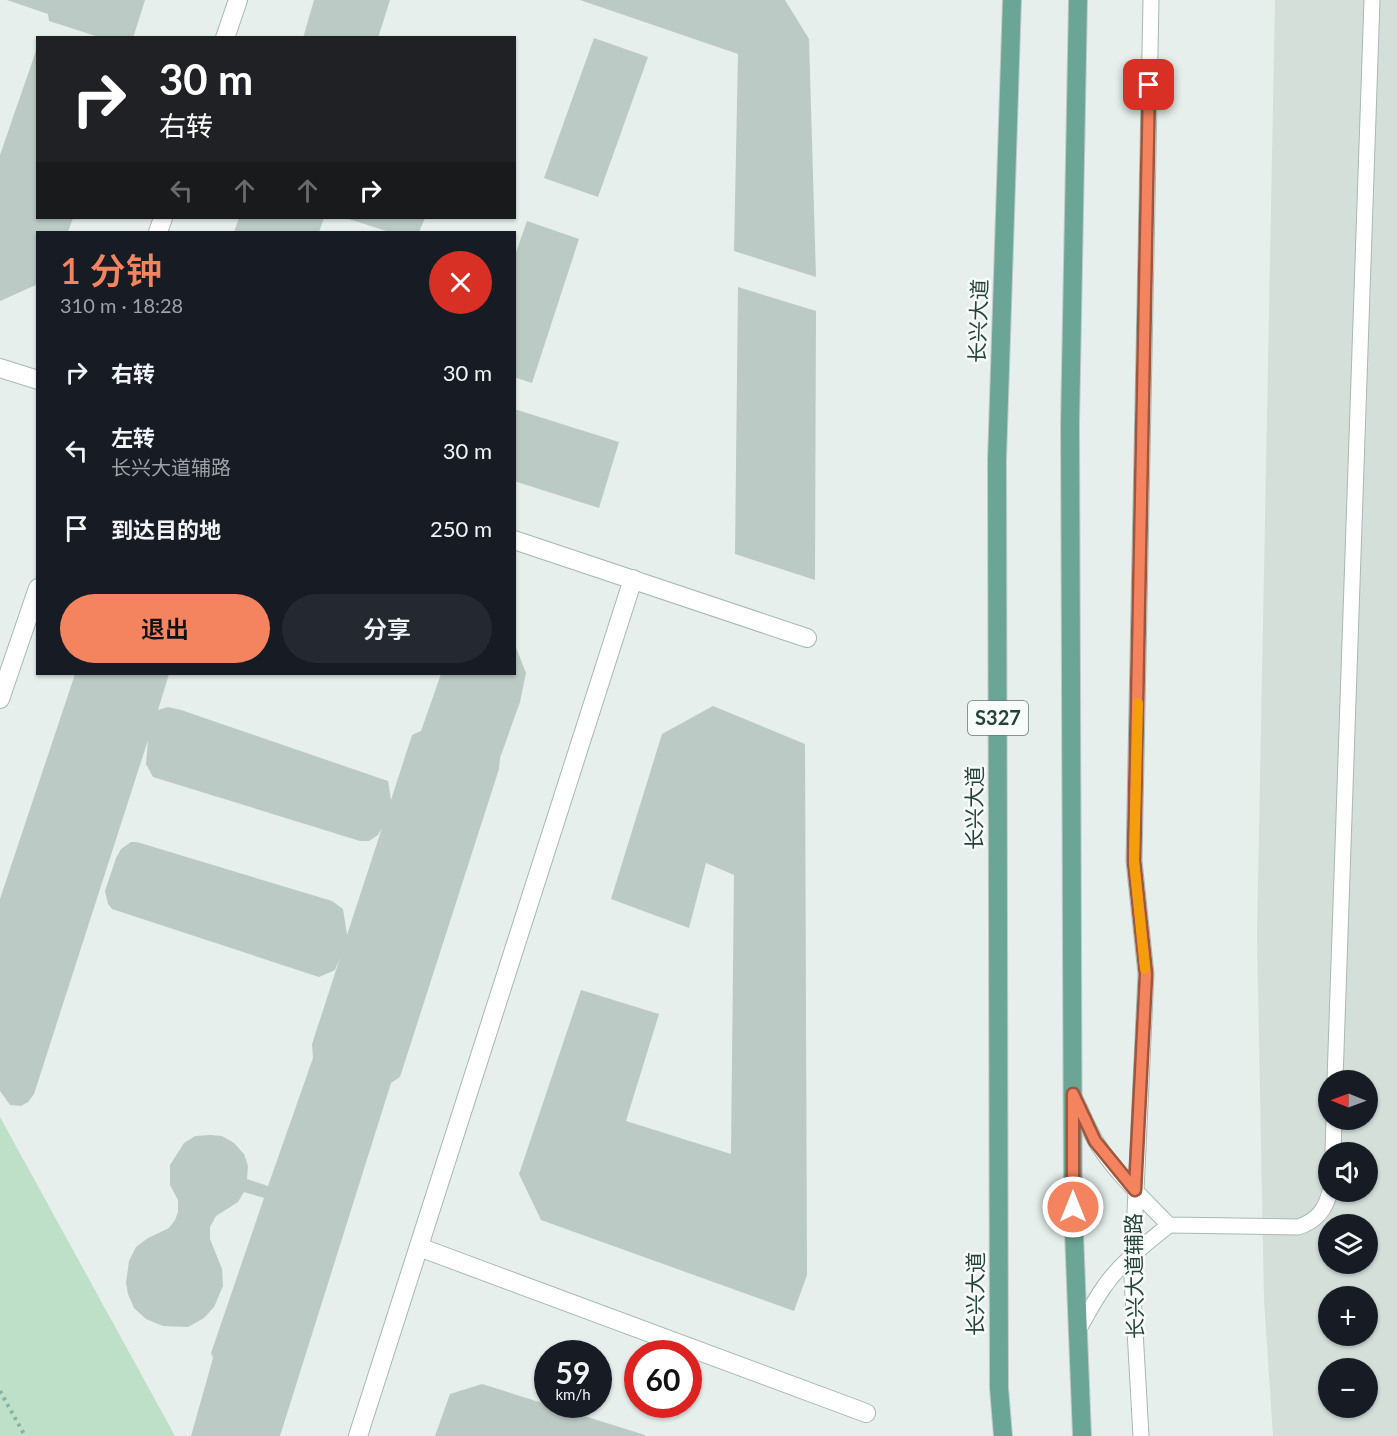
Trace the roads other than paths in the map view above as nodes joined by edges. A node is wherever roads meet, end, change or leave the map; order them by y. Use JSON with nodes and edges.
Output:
{"nodes":[{"id":1,"x":238,"y":0,"type":"edge"},
{"id":2,"x":1012,"y":0,"type":"edge"},
{"id":3,"x":1078,"y":0,"type":"edge"},
{"id":4,"x":1151,"y":0,"type":"edge"},
{"id":5,"x":1372,"y":0,"type":"edge"},
{"id":6,"x":226,"y":36,"type":"edge"},
{"id":7,"x":0,"y":368,"type":"edge"},
{"id":8,"x":36,"y":379,"type":"edge"},
{"id":9,"x":516,"y":541,"type":"edge"},
{"id":10,"x":633,"y":579,"type":"junction"},
{"id":11,"x":36,"y":594,"type":"edge"},
{"id":12,"x":807,"y":638,"type":"dead end"},
{"id":13,"x":0,"y":699,"type":"edge"},
{"id":14,"x":1335,"y":1070,"type":"edge"},
{"id":15,"x":1073,"y":1094,"type":"junction"},
{"id":16,"x":1135,"y":1190,"type":"junction"},
{"id":17,"x":1326,"y":1202,"type":"edge"},
{"id":18,"x":1169,"y":1226,"type":"junction"},
{"id":19,"x":419,"y":1247,"type":"junction"},
{"id":20,"x":1132,"y":1255,"type":"junction"},
{"id":21,"x":1077,"y":1332,"type":"junction"},
{"id":22,"x":866,"y":1413,"type":"dead end"},
{"id":23,"x":358,"y":1436,"type":"edge"},
{"id":24,"x":1002,"y":1436,"type":"edge"},
{"id":25,"x":1082,"y":1436,"type":"edge"},
{"id":26,"x":1141,"y":1436,"type":"edge"}],
"edges":[{"from":1,"to":6,"type":"street"},
{"from":2,"to":24,"type":"main road","name":"长兴大道","number":"S327"},
{"from":3,"to":15,"type":"main road"},
{"from":4,"to":16,"type":"lane","name":"长兴大道辅路"},
{"from":5,"to":14,"type":"lane"},
{"from":7,"to":8,"type":"street"},
{"from":9,"to":10,"type":"street"},
{"from":10,"to":12,"type":"street"},
{"from":10,"to":19,"type":"street"},
{"from":11,"to":13,"type":"street"},
{"from":15,"to":16,"type":"lane"},
{"from":15,"to":21,"type":"main road"},
{"from":16,"to":18,"type":"lane"},
{"from":16,"to":20,"type":"lane","name":"长兴大道辅路"},
{"from":17,"to":18,"type":"lane"},
{"from":18,"to":20,"type":"lane"},
{"from":19,"to":22,"type":"street"},
{"from":19,"to":23,"type":"street"},
{"from":20,"to":21,"type":"lane"},
{"from":20,"to":26,"type":"lane","name":"长兴大道辅路"},
{"from":21,"to":25,"type":"main road"}]}
